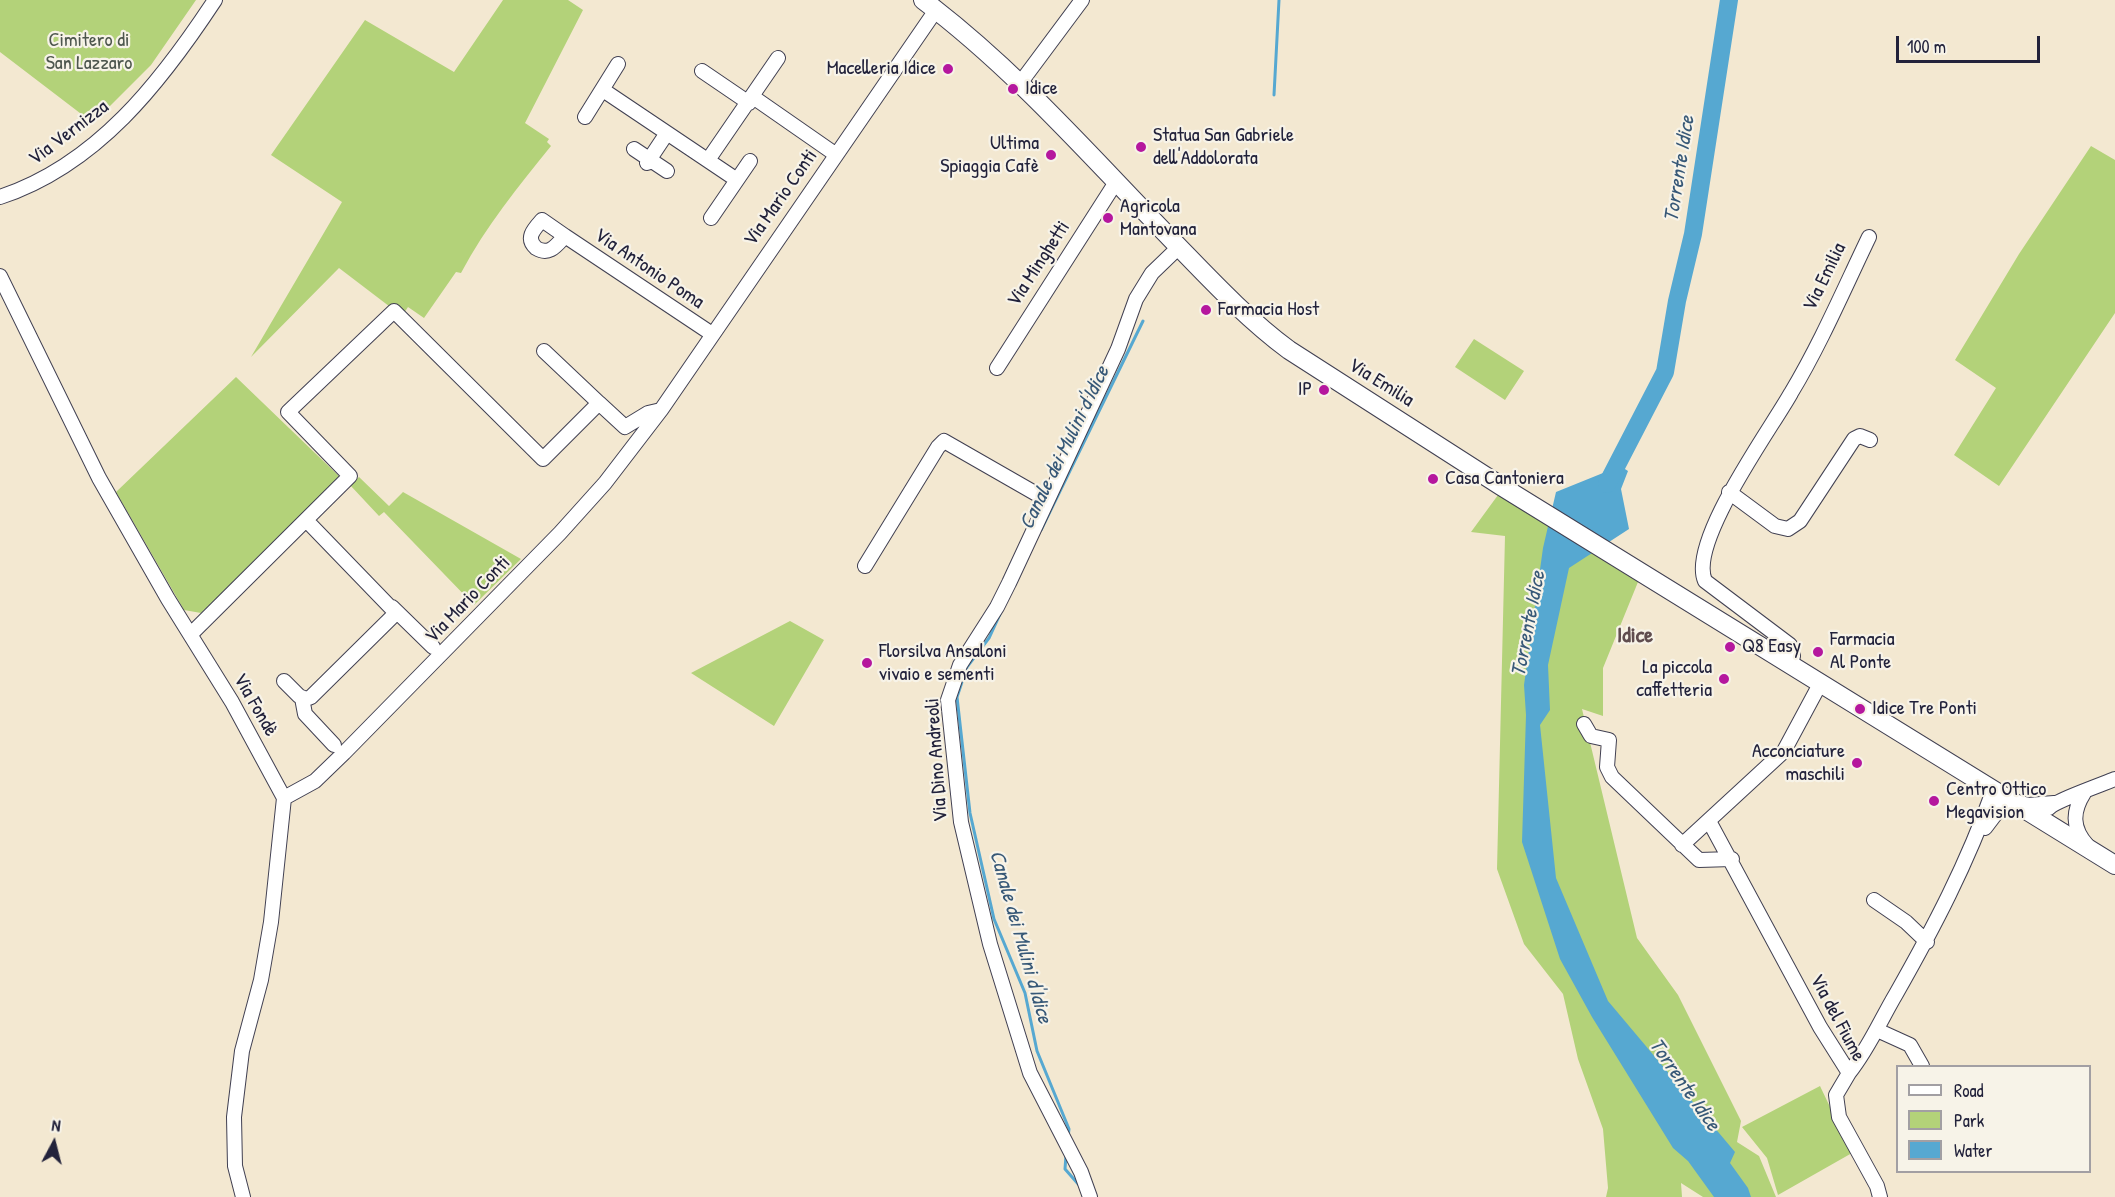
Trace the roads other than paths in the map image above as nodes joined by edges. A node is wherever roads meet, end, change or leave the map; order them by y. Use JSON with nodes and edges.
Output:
{"nodes":[{"id":1,"x":215,"y":0,"type":"edge"},
{"id":2,"x":1082,"y":0,"type":"edge"},
{"id":3,"x":929,"y":5,"type":"edge"},
{"id":4,"x":778,"y":58,"type":"dead end"},
{"id":5,"x":618,"y":64,"type":"dead end"},
{"id":6,"x":702,"y":71,"type":"dead end"},
{"id":7,"x":1020,"y":82,"type":"junction"},
{"id":8,"x":603,"y":90,"type":"junction"},
{"id":9,"x":751,"y":100,"type":"junction"},
{"id":10,"x":585,"y":117,"type":"dead end"},
{"id":11,"x":667,"y":133,"type":"junction"},
{"id":12,"x":634,"y":149,"type":"dead end"},
{"id":13,"x":835,"y":154,"type":"junction"},
{"id":14,"x":708,"y":160,"type":"junction"},
{"id":15,"x":648,"y":161,"type":"junction"},
{"id":16,"x":750,"y":161,"type":"dead end"},
{"id":17,"x":668,"y":171,"type":"dead end"},
{"id":18,"x":737,"y":180,"type":"junction"},
{"id":19,"x":1116,"y":182,"type":"junction"},
{"id":20,"x":0,"y":197,"type":"edge"},
{"id":21,"x":711,"y":218,"type":"dead end"},
{"id":22,"x":565,"y":236,"type":"dead end"},
{"id":23,"x":1869,"y":237,"type":"dead end"},
{"id":24,"x":1179,"y":248,"type":"junction"},
{"id":25,"x":0,"y":276,"type":"edge"},
{"id":26,"x":712,"y":334,"type":"junction"},
{"id":27,"x":543,"y":351,"type":"dead end"},
{"id":28,"x":997,"y":368,"type":"dead end"},
{"id":29,"x":599,"y":403,"type":"junction"},
{"id":30,"x":661,"y":410,"type":"junction"},
{"id":31,"x":1870,"y":440,"type":"dead end"},
{"id":32,"x":1730,"y":492,"type":"junction"},
{"id":33,"x":1047,"y":500,"type":"junction"},
{"id":34,"x":306,"y":520,"type":"junction"},
{"id":35,"x":865,"y":566,"type":"dead end"},
{"id":36,"x":392,"y":607,"type":"junction"},
{"id":37,"x":1772,"y":632,"type":"junction"},
{"id":38,"x":191,"y":634,"type":"junction"},
{"id":39,"x":433,"y":647,"type":"dead end"},
{"id":40,"x":1773,"y":655,"type":"junction"},
{"id":41,"x":1790,"y":666,"type":"junction"},
{"id":42,"x":284,"y":681,"type":"dead end"},
{"id":43,"x":1820,"y":684,"type":"junction"},
{"id":44,"x":302,"y":698,"type":"junction"},
{"id":45,"x":1584,"y":724,"type":"dead end"},
{"id":46,"x":334,"y":745,"type":"dead end"},
{"id":47,"x":2115,"y":778,"type":"edge"},
{"id":48,"x":2084,"y":793,"type":"junction"},
{"id":49,"x":2000,"y":795,"type":"junction"},
{"id":50,"x":284,"y":798,"type":"junction"},
{"id":51,"x":2054,"y":803,"type":"junction"},
{"id":52,"x":1709,"y":821,"type":"junction"},
{"id":53,"x":2047,"y":823,"type":"junction"},
{"id":54,"x":1682,"y":845,"type":"junction"},
{"id":55,"x":2093,"y":851,"type":"junction"},
{"id":56,"x":1732,"y":859,"type":"junction"},
{"id":57,"x":2115,"y":865,"type":"edge"},
{"id":58,"x":1874,"y":900,"type":"dead end"},
{"id":59,"x":1927,"y":942,"type":"junction"},
{"id":60,"x":1877,"y":1030,"type":"junction"},
{"id":61,"x":1921,"y":1065,"type":"edge"},
{"id":62,"x":1849,"y":1072,"type":"junction"},
{"id":63,"x":243,"y":1197,"type":"edge"},
{"id":64,"x":1090,"y":1197,"type":"edge"},
{"id":65,"x":1880,"y":1197,"type":"edge"}],
"edges":[{"from":1,"to":20,"type":"street","name":"Via Vernizza"},
{"from":2,"to":7,"type":"street"},
{"from":3,"to":7,"type":"main road","name":"Via Emilia"},
{"from":3,"to":13,"type":"street","name":"Via Mario Conti"},
{"from":4,"to":9,"type":"street"},
{"from":5,"to":8,"type":"street"},
{"from":6,"to":9,"type":"street"},
{"from":7,"to":19,"type":"main road","name":"Via Emilia"},
{"from":8,"to":10,"type":"street"},
{"from":8,"to":11,"type":"street"},
{"from":9,"to":13,"type":"street"},
{"from":9,"to":14,"type":"street"},
{"from":11,"to":14,"type":"street"},
{"from":11,"to":15,"type":"street"},
{"from":12,"to":15,"type":"street"},
{"from":13,"to":26,"type":"street","name":"Via Mario Conti"},
{"from":14,"to":18,"type":"street"},
{"from":15,"to":17,"type":"street"},
{"from":16,"to":18,"type":"street"},
{"from":18,"to":21,"type":"street"},
{"from":19,"to":24,"type":"main road","name":"Via Emilia"},
{"from":19,"to":28,"type":"street","name":"Via Minghetti"},
{"from":22,"to":26,"type":"street","name":"Via Antonio Poma"},
{"from":23,"to":32,"type":"street","name":"Via Emilia"},
{"from":24,"to":33,"type":"street","name":"Via Dino Andreoli"},
{"from":24,"to":40,"type":"main road","name":"Via Emilia"},
{"from":25,"to":38,"type":"street","name":"Via Fondè"},
{"from":26,"to":30,"type":"street","name":"Via Mario Conti"},
{"from":27,"to":29,"type":"street"},
{"from":29,"to":30,"type":"street"},
{"from":29,"to":34,"type":"street"},
{"from":30,"to":50,"type":"street","name":"Via Mario Conti"},
{"from":31,"to":32,"type":"street"},
{"from":32,"to":37,"type":"street","name":"Via Emilia"},
{"from":33,"to":35,"type":"street"},
{"from":33,"to":64,"type":"street","name":"Via Dino Andreoli"},
{"from":34,"to":36,"type":"street"},
{"from":34,"to":38,"type":"street"},
{"from":36,"to":39,"type":"street"},
{"from":36,"to":44,"type":"street"},
{"from":37,"to":40,"type":"street"},
{"from":37,"to":41,"type":"street","name":"Via Emilia"},
{"from":38,"to":50,"type":"street","name":"Via Fondè"},
{"from":40,"to":41,"type":"main road","name":"Via Emilia"},
{"from":41,"to":43,"type":"main road","name":"Via Emilia"},
{"from":42,"to":44,"type":"street"},
{"from":43,"to":49,"type":"main road","name":"Via Emilia"},
{"from":43,"to":52,"type":"street"},
{"from":44,"to":46,"type":"street"},
{"from":45,"to":54,"type":"street"},
{"from":47,"to":48,"type":"street"},
{"from":48,"to":51,"type":"street"},
{"from":48,"to":55,"type":"street"},
{"from":49,"to":51,"type":"street"},
{"from":49,"to":53,"type":"main road","name":"Via Emilia"},
{"from":49,"to":59,"type":"street"},
{"from":50,"to":63,"type":"street"},
{"from":51,"to":53,"type":"street"},
{"from":52,"to":54,"type":"street"},
{"from":52,"to":56,"type":"street","name":"Via del Fiume"},
{"from":53,"to":55,"type":"main road","name":"Via Emilia"},
{"from":54,"to":56,"type":"street"},
{"from":55,"to":57,"type":"main road","name":"Via Emilia"},
{"from":56,"to":62,"type":"street","name":"Via del Fiume"},
{"from":58,"to":59,"type":"street"},
{"from":59,"to":60,"type":"street"},
{"from":60,"to":61,"type":"street"},
{"from":60,"to":62,"type":"street"},
{"from":62,"to":65,"type":"street","name":"Via del Fiume"}]}
